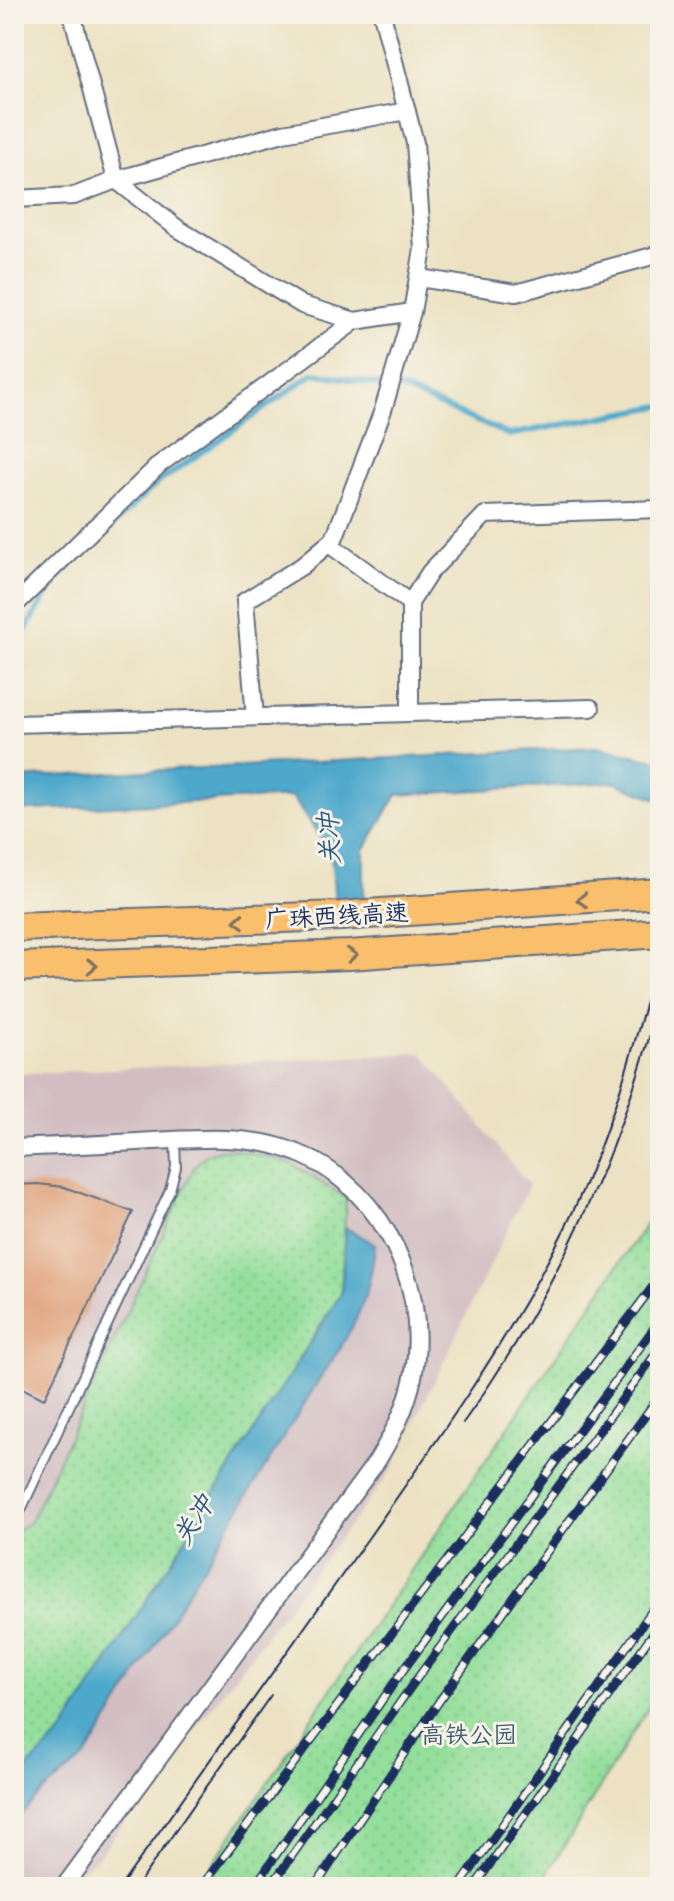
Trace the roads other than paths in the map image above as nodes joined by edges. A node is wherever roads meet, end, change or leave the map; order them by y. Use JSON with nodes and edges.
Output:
{"nodes":[{"id":1,"x":72,"y":14,"type":"edge"},
{"id":2,"x":382,"y":14,"type":"edge"},
{"id":3,"x":407,"y":111,"type":"junction"},
{"id":4,"x":116,"y":180,"type":"junction"},
{"id":5,"x":14,"y":199,"type":"edge"},
{"id":6,"x":660,"y":254,"type":"edge"},
{"id":7,"x":419,"y":278,"type":"junction"},
{"id":8,"x":412,"y":312,"type":"junction"},
{"id":9,"x":355,"y":321,"type":"junction"},
{"id":10,"x":660,"y":509,"type":"edge"},
{"id":11,"x":329,"y":544,"type":"junction"},
{"id":12,"x":410,"y":603,"type":"junction"},
{"id":13,"x":14,"y":606,"type":"edge"},
{"id":14,"x":591,"y":708,"type":"dead end"},
{"id":15,"x":410,"y":713,"type":"junction"},
{"id":16,"x":255,"y":717,"type":"junction"},
{"id":17,"x":14,"y":724,"type":"edge"},
{"id":18,"x":660,"y":893,"type":"edge"},
{"id":19,"x":14,"y":927,"type":"edge"},
{"id":20,"x":660,"y":933,"type":"edge"},
{"id":21,"x":14,"y":967,"type":"edge"},
{"id":22,"x":175,"y":1140,"type":"junction"},
{"id":23,"x":14,"y":1148,"type":"edge"},
{"id":24,"x":14,"y":1518,"type":"edge"},
{"id":25,"x":64,"y":1887,"type":"edge"}],
"edges":[{"from":1,"to":4,"type":"street"},
{"from":2,"to":3,"type":"street"},
{"from":3,"to":4,"type":"street"},
{"from":3,"to":7,"type":"street"},
{"from":4,"to":5,"type":"street"},
{"from":4,"to":9,"type":"street"},
{"from":6,"to":7,"type":"street"},
{"from":7,"to":8,"type":"street"},
{"from":8,"to":9,"type":"street"},
{"from":8,"to":11,"type":"street"},
{"from":9,"to":13,"type":"street"},
{"from":10,"to":12,"type":"street"},
{"from":11,"to":12,"type":"street"},
{"from":11,"to":16,"type":"street"},
{"from":12,"to":15,"type":"street"},
{"from":14,"to":15,"type":"street"},
{"from":15,"to":16,"type":"street"},
{"from":16,"to":17,"type":"street"},
{"from":18,"to":19,"type":"highway","name":"广珠西线高速","one_way":true},
{"from":21,"to":20,"type":"highway","name":"广珠西线高速","one_way":true},
{"from":22,"to":23,"type":"street"},
{"from":22,"to":24,"type":"lane"},
{"from":22,"to":25,"type":"street"}]}
